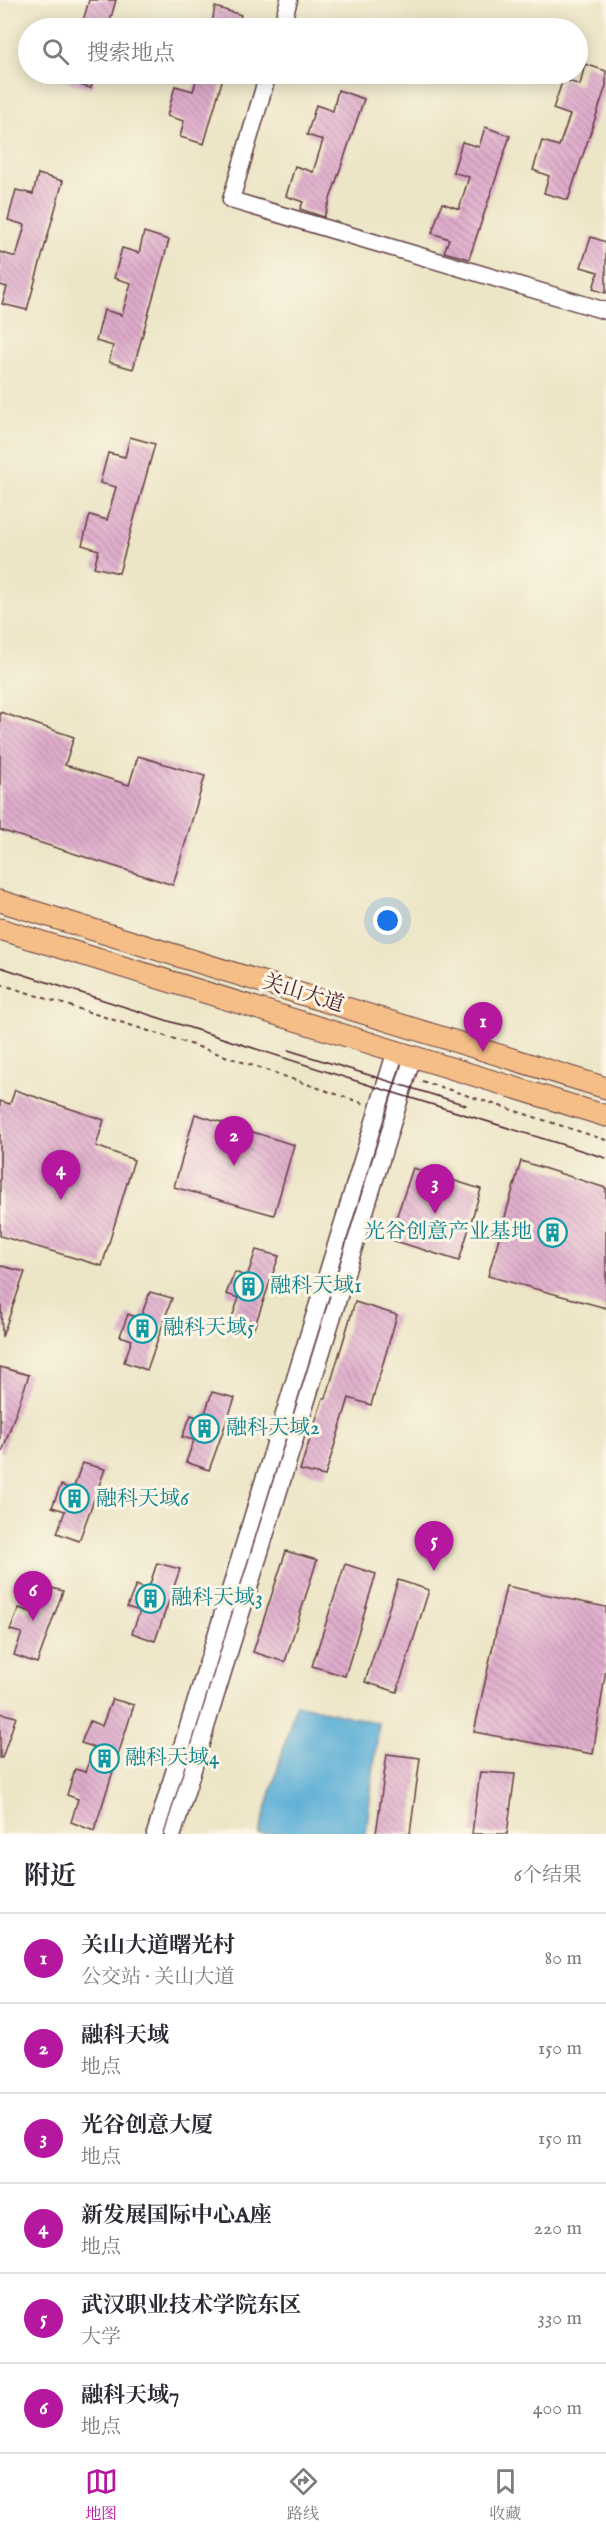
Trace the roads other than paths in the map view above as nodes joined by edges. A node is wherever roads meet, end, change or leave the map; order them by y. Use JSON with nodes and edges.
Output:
{"nodes":[{"id":1,"x":289,"y":0,"type":"edge"},
{"id":2,"x":284,"y":18,"type":"edge"},
{"id":3,"x":265,"y":84,"type":"edge"},
{"id":4,"x":606,"y":311,"type":"edge"},
{"id":5,"x":0,"y":901,"type":"edge"},
{"id":6,"x":0,"y":929,"type":"edge"},
{"id":7,"x":405,"y":1061,"type":"junction"},
{"id":8,"x":606,"y":1088,"type":"edge"},
{"id":9,"x":606,"y":1116,"type":"edge"},
{"id":10,"x":155,"y":1834,"type":"edge"},
{"id":11,"x":173,"y":1834,"type":"edge"}],
"edges":[{"from":1,"to":2,"type":"street"},
{"from":3,"to":4,"type":"street"},
{"from":5,"to":8,"type":"main road","name":"关山大道"},
{"from":6,"to":7,"type":"main road","name":"关山大道"},
{"from":7,"to":9,"type":"main road","name":"关山大道"},
{"from":7,"to":10,"type":"street"},
{"from":7,"to":11,"type":"street"}]}
